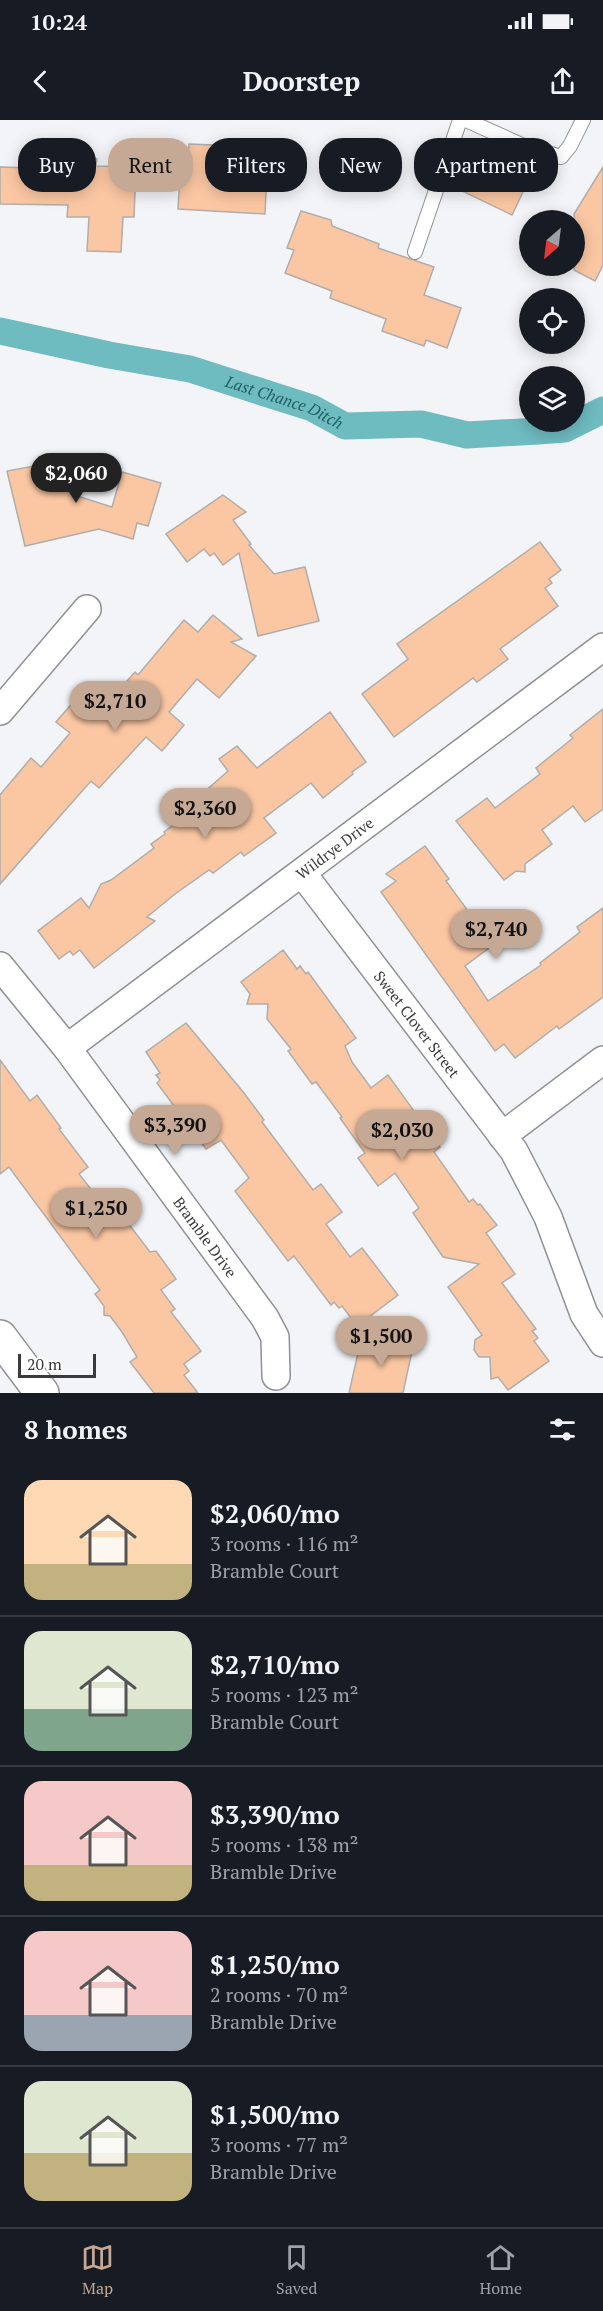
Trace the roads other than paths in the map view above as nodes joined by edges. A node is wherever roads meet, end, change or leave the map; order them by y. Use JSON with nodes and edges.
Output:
{"nodes":[{"id":1,"x":460,"y":120,"type":"edge"},
{"id":2,"x":466,"y":120,"type":"edge"},
{"id":3,"x":583,"y":120,"type":"edge"},
{"id":4,"x":415,"y":252,"type":"dead end"},
{"id":5,"x":87,"y":609,"type":"dead end"},
{"id":6,"x":603,"y":646,"type":"edge"},
{"id":7,"x":0,"y":711,"type":"edge"},
{"id":8,"x":302,"y":873,"type":"junction"},
{"id":9,"x":0,"y":966,"type":"edge"},
{"id":10,"x":67,"y":1048,"type":"junction"},
{"id":11,"x":603,"y":1060,"type":"edge"},
{"id":12,"x":502,"y":1136,"type":"junction"},
{"id":13,"x":0,"y":1336,"type":"edge"},
{"id":14,"x":603,"y":1343,"type":"edge"},
{"id":15,"x":276,"y":1376,"type":"dead end"},
{"id":16,"x":42,"y":1393,"type":"edge"}],
"edges":[{"from":1,"to":4,"type":"lane"},
{"from":2,"to":3,"type":"lane"},
{"from":5,"to":7,"type":"street"},
{"from":6,"to":8,"type":"street","name":"Wildrye Drive"},
{"from":8,"to":10,"type":"street","name":"Wildrye Drive"},
{"from":8,"to":12,"type":"street","name":"Sweet Clover Street"},
{"from":9,"to":10,"type":"street","name":"Bramble Drive"},
{"from":10,"to":15,"type":"street","name":"Bramble Drive"},
{"from":11,"to":12,"type":"street"},
{"from":12,"to":14,"type":"street","name":"Sweet Clover Street"},
{"from":13,"to":16,"type":"main road"}]}
